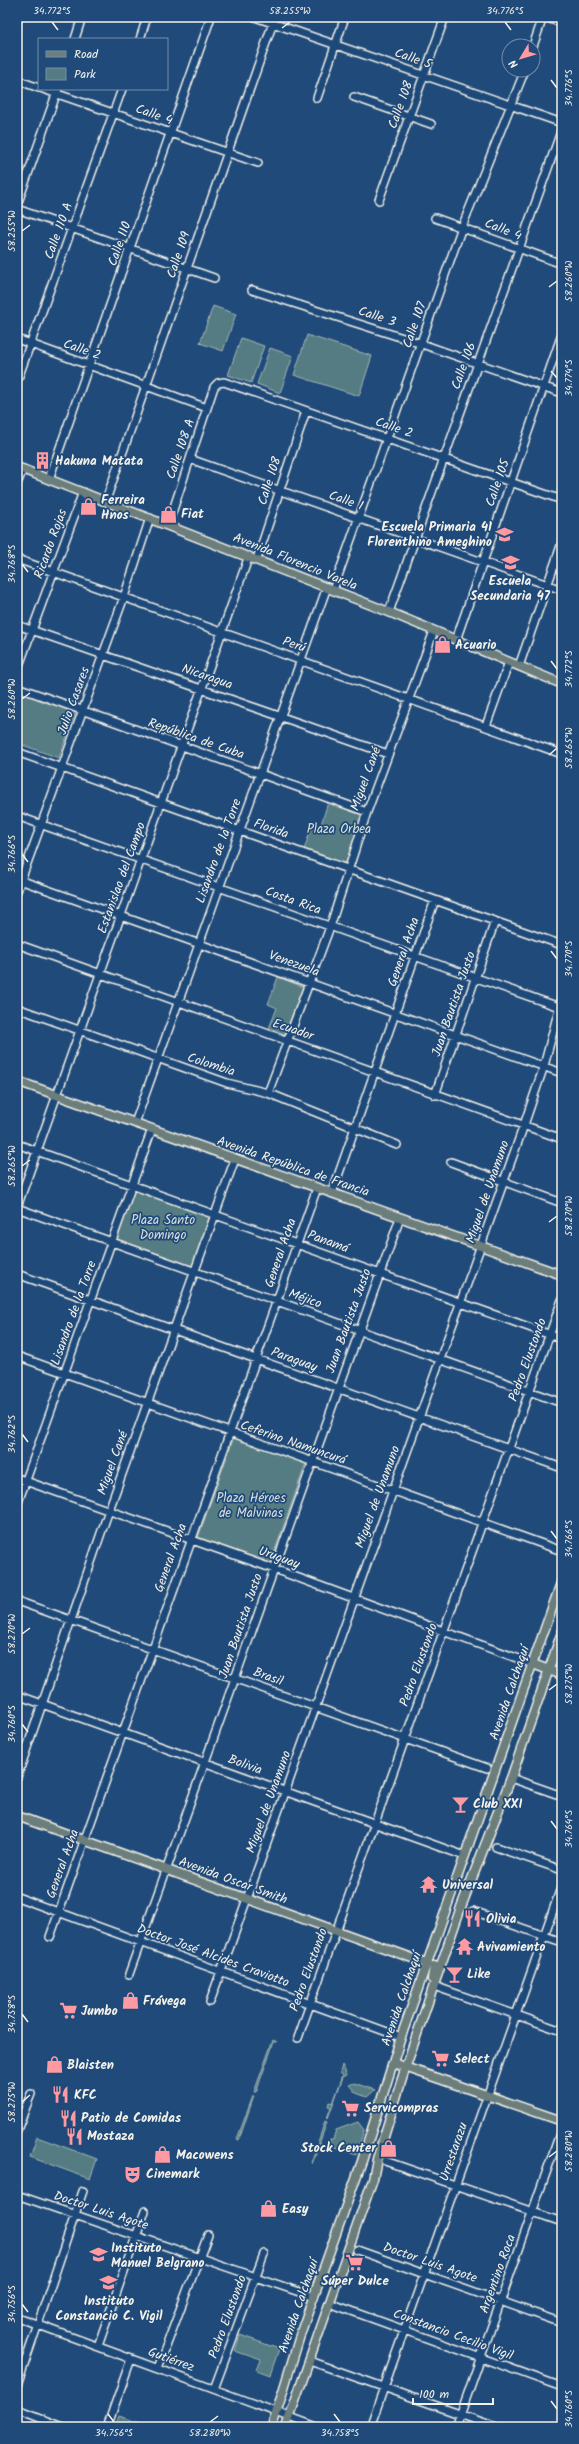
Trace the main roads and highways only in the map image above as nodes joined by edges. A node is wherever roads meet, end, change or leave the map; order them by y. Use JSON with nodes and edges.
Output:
{"nodes":[{"id":1,"x":20,"y":468,"type":"edge"},
{"id":2,"x":562,"y":684,"type":"edge"},
{"id":3,"x":17,"y":1081,"type":"edge"},
{"id":4,"x":562,"y":1275,"type":"edge"},
{"id":5,"x":562,"y":1580,"type":"edge"},
{"id":6,"x":562,"y":1632,"type":"edge"},
{"id":7,"x":533,"y":1664,"type":"junction"},
{"id":8,"x":549,"y":1670,"type":"junction"},
{"id":9,"x":562,"y":1675,"type":"edge"},
{"id":10,"x":17,"y":1816,"type":"edge"},
{"id":11,"x":426,"y":1963,"type":"junction"},
{"id":12,"x":438,"y":1966,"type":"junction"},
{"id":13,"x":419,"y":2028,"type":"junction"},
{"id":14,"x":393,"y":2063,"type":"junction"},
{"id":15,"x":406,"y":2066,"type":"junction"},
{"id":16,"x":384,"y":2091,"type":"junction"},
{"id":17,"x":397,"y":2095,"type":"junction"},
{"id":18,"x":562,"y":2121,"type":"edge"},
{"id":19,"x":272,"y":2427,"type":"edge"},
{"id":20,"x":286,"y":2427,"type":"edge"}],
"edges":[{"from":1,"to":2,"type":"main road","name":"Avenida Florencio Varela"},
{"from":3,"to":4,"type":"main road","name":"Avenida República de Francia"},
{"from":5,"to":7,"type":"main road","name":"Avenida Calchaquí"},
{"from":6,"to":8,"type":"main road","name":"Avenida Calchaquí"},
{"from":7,"to":8,"type":"main road"},
{"from":7,"to":11,"type":"main road","name":"Avenida Calchaquí"},
{"from":8,"to":9,"type":"main road"},
{"from":8,"to":12,"type":"main road","name":"Avenida Calchaquí"},
{"from":10,"to":11,"type":"main road","name":"Avenida Oscar Smith"},
{"from":11,"to":14,"type":"main road","name":"Avenida Calchaquí"},
{"from":12,"to":13,"type":"main road"},
{"from":12,"to":13,"type":"main road","name":"Avenida Calchaquí"},
{"from":13,"to":15,"type":"main road","name":"Avenida Calchaquí"},
{"from":14,"to":15,"type":"main road"},
{"from":14,"to":16,"type":"main road","name":"Avenida Calchaquí"},
{"from":15,"to":17,"type":"main road","name":"Avenida Calchaquí"},
{"from":15,"to":18,"type":"main road"},
{"from":16,"to":17,"type":"main road"},
{"from":16,"to":19,"type":"main road","name":"Avenida Calchaquí"},
{"from":17,"to":20,"type":"main road","name":"Avenida Calchaquí"}]}
